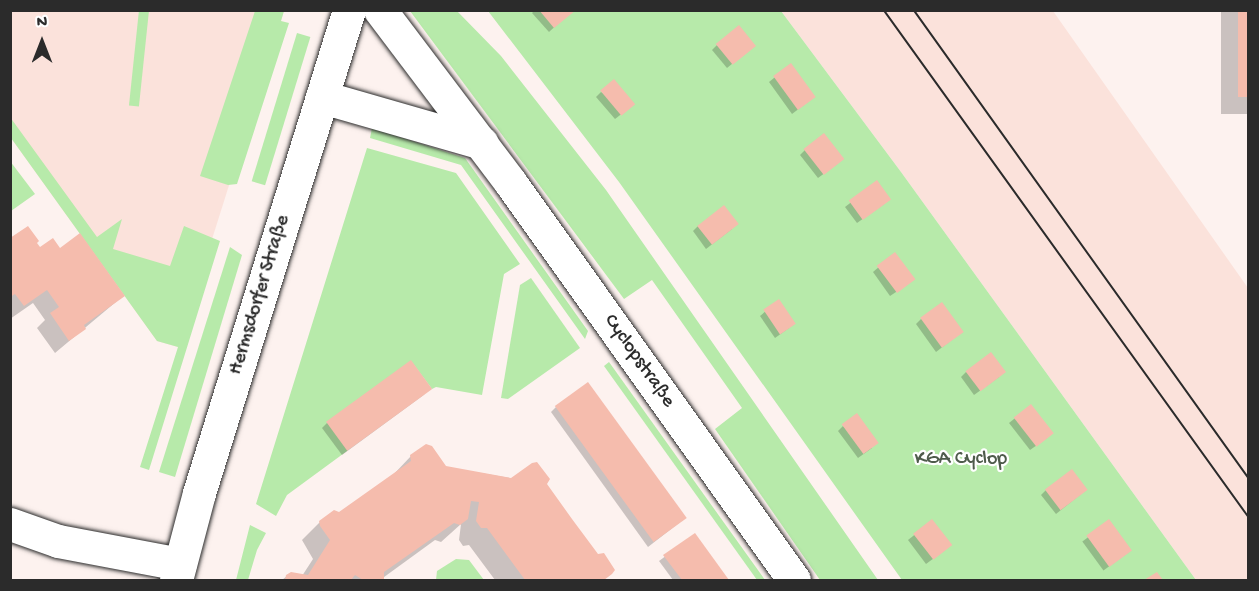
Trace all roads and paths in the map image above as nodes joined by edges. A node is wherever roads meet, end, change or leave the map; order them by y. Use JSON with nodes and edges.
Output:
{"nodes":[{"id":1,"x":349,"y":10,"type":"edge"},
{"id":2,"x":380,"y":10,"type":"edge"},
{"id":3,"x":322,"y":96,"type":"junction"},
{"id":4,"x":482,"y":143,"type":"junction"},
{"id":5,"x":10,"y":524,"type":"edge"},
{"id":6,"x":178,"y":572,"type":"edge"},
{"id":7,"x":794,"y":580,"type":"edge"}],
"edges":[{"from":1,"to":3,"type":"street","name":"Hermsdorfer Straße"},
{"from":2,"to":4,"type":"street","name":"Cyclopstraße"},
{"from":3,"to":4,"type":"street"},
{"from":3,"to":6,"type":"street","name":"Hermsdorfer Straße"},
{"from":4,"to":7,"type":"street","name":"Cyclopstraße"},
{"from":5,"to":6,"type":"street"}]}
